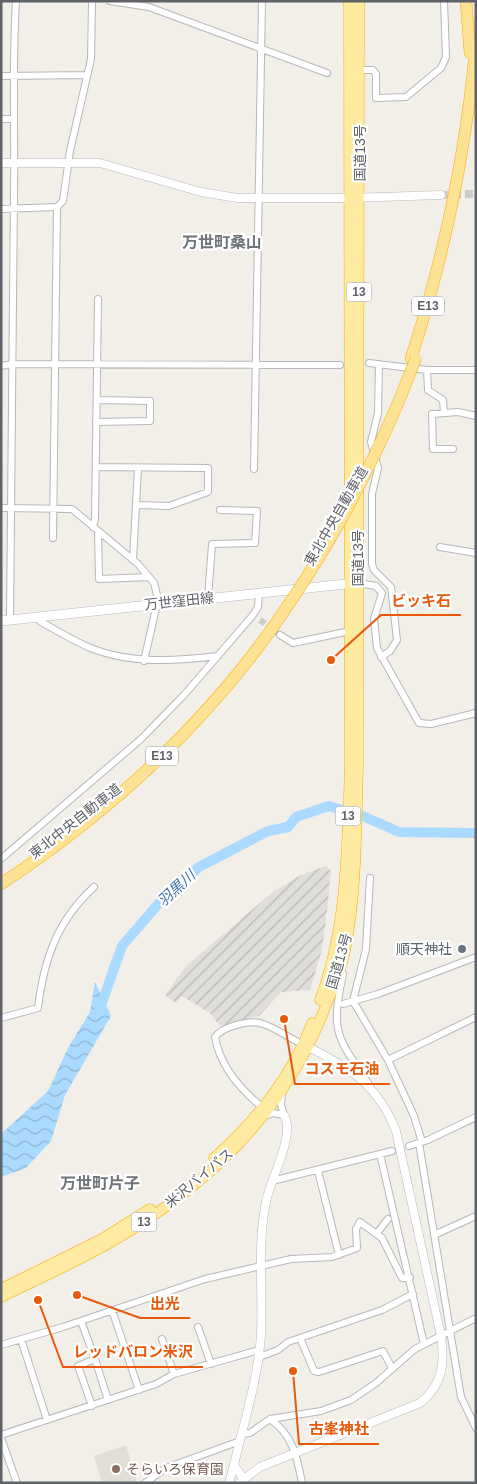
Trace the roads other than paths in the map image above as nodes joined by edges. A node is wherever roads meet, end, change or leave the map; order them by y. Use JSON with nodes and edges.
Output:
{"nodes":[{"id":1,"x":16,"y":1,"type":"edge"},
{"id":2,"x":92,"y":1,"type":"edge"},
{"id":3,"x":110,"y":1,"type":"edge"},
{"id":4,"x":262,"y":1,"type":"edge"},
{"id":5,"x":349,"y":1,"type":"edge"},
{"id":6,"x":359,"y":1,"type":"edge"},
{"id":7,"x":444,"y":1,"type":"edge"},
{"id":8,"x":466,"y":1,"type":"edge"},
{"id":9,"x":476,"y":43,"type":"edge"},
{"id":10,"x":261,"y":49,"type":"junction"},
{"id":11,"x":360,"y":70,"type":"junction"},
{"id":12,"x":327,"y":73,"type":"dead end"},
{"id":13,"x":87,"y":75,"type":"junction"},
{"id":14,"x":1,"y":76,"type":"edge"},
{"id":15,"x":14,"y":76,"type":"junction"},
{"id":16,"x":472,"y":99,"type":"edge"},
{"id":17,"x":1,"y":119,"type":"edge"},
{"id":18,"x":14,"y":119,"type":"junction"},
{"id":19,"x":68,"y":162,"type":"junction"},
{"id":20,"x":1,"y":163,"type":"edge"},
{"id":21,"x":14,"y":163,"type":"junction"},
{"id":22,"x":441,"y":195,"type":"tunnel mouth"},
{"id":23,"x":259,"y":198,"type":"junction"},
{"id":24,"x":355,"y":198,"type":"junction"},
{"id":25,"x":57,"y":207,"type":"junction"},
{"id":26,"x":14,"y":208,"type":"junction"},
{"id":27,"x":1,"y":209,"type":"edge"},
{"id":28,"x":98,"y":300,"type":"dead end"},
{"id":29,"x":12,"y":364,"type":"junction"},
{"id":30,"x":55,"y":364,"type":"junction"},
{"id":31,"x":340,"y":364,"type":"dead end"},
{"id":32,"x":369,"y":364,"type":"dead end"},
{"id":33,"x":379,"y":364,"type":"junction"},
{"id":34,"x":96,"y":365,"type":"junction"},
{"id":35,"x":257,"y":365,"type":"junction"},
{"id":36,"x":1,"y":366,"type":"edge"},
{"id":37,"x":427,"y":370,"type":"junction"},
{"id":38,"x":476,"y":370,"type":"edge"},
{"id":39,"x":98,"y":400,"type":"junction"},
{"id":40,"x":444,"y":413,"type":"junction"},
{"id":41,"x":476,"y":416,"type":"edge"},
{"id":42,"x":96,"y":422,"type":"junction"},
{"id":43,"x":453,"y":449,"type":"dead end"},
{"id":44,"x":96,"y":467,"type":"junction"},
{"id":45,"x":138,"y":468,"type":"junction"},
{"id":46,"x":254,"y":469,"type":"dead end"},
{"id":47,"x":137,"y":505,"type":"junction"},
{"id":48,"x":1,"y":508,"type":"edge"},
{"id":49,"x":9,"y":508,"type":"junction"},
{"id":50,"x":54,"y":509,"type":"junction"},
{"id":51,"x":220,"y":510,"type":"dead end"},
{"id":52,"x":95,"y":528,"type":"junction"},
{"id":53,"x":53,"y":538,"type":"dead end"},
{"id":54,"x":440,"y":547,"type":"dead end"},
{"id":55,"x":476,"y":553,"type":"edge"},
{"id":56,"x":133,"y":560,"type":"junction"},
{"id":57,"x":149,"y":577,"type":"junction"},
{"id":58,"x":353,"y":583,"type":"junction"},
{"id":59,"x":259,"y":592,"type":"junction"},
{"id":60,"x":291,"y":597,"type":"junction"},
{"id":61,"x":208,"y":598,"type":"junction"},
{"id":62,"x":158,"y":603,"type":"junction"},
{"id":63,"x":253,"y":615,"type":"junction"},
{"id":64,"x":37,"y":617,"type":"junction"},
{"id":65,"x":5,"y":620,"type":"edge"},
{"id":66,"x":260,"y":620,"type":"tunnel mouth"},
{"id":67,"x":350,"y":631,"type":"junction"},
{"id":68,"x":280,"y":635,"type":"tunnel mouth"},
{"id":69,"x":218,"y":656,"type":"junction"},
{"id":70,"x":381,"y":657,"type":"junction"},
{"id":71,"x":144,"y":660,"type":"junction"},
{"id":72,"x":476,"y":713,"type":"edge"},
{"id":73,"x":354,"y":766,"type":"junction"},
{"id":74,"x":1,"y":859,"type":"edge"},
{"id":75,"x":350,"y":866,"type":"junction"},
{"id":76,"x":1,"y":877,"type":"edge"},
{"id":77,"x":370,"y":878,"type":"dead end"},
{"id":78,"x":1,"y":884,"type":"edge"},
{"id":79,"x":94,"y":887,"type":"dead end"},
{"id":80,"x":346,"y":943,"type":"junction"},
{"id":81,"x":476,"y":957,"type":"edge"},
{"id":82,"x":354,"y":1001,"type":"junction"},
{"id":83,"x":343,"y":1004,"type":"dead end"},
{"id":84,"x":476,"y":1017,"type":"edge"},
{"id":85,"x":1,"y":1018,"type":"edge"},
{"id":86,"x":305,"y":1046,"type":"junction"},
{"id":87,"x":388,"y":1060,"type":"junction"},
{"id":88,"x":372,"y":1088,"type":"junction"},
{"id":89,"x":282,"y":1093,"type":"junction"},
{"id":90,"x":264,"y":1112,"type":"junction"},
{"id":91,"x":284,"y":1115,"type":"junction"},
{"id":92,"x":476,"y":1117,"type":"edge"},
{"id":93,"x":421,"y":1143,"type":"junction"},
{"id":94,"x":409,"y":1146,"type":"dead end"},
{"id":95,"x":392,"y":1151,"type":"dead end"},
{"id":96,"x":380,"y":1154,"type":"junction"},
{"id":97,"x":318,"y":1171,"type":"junction"},
{"id":98,"x":272,"y":1181,"type":"junction"},
{"id":99,"x":476,"y":1216,"type":"edge"},
{"id":100,"x":388,"y":1219,"type":"dead end"},
{"id":101,"x":377,"y":1234,"type":"junction"},
{"id":102,"x":434,"y":1235,"type":"junction"},
{"id":103,"x":404,"y":1252,"type":"junction"},
{"id":104,"x":339,"y":1255,"type":"junction"},
{"id":105,"x":391,"y":1256,"type":"junction"},
{"id":106,"x":262,"y":1265,"type":"junction"},
{"id":107,"x":410,"y":1276,"type":"junction"},
{"id":108,"x":1,"y":1289,"type":"edge"},
{"id":109,"x":414,"y":1294,"type":"junction"},
{"id":110,"x":1,"y":1297,"type":"edge"},
{"id":111,"x":112,"y":1310,"type":"junction"},
{"id":112,"x":476,"y":1318,"type":"edge"},
{"id":113,"x":81,"y":1321,"type":"junction"},
{"id":114,"x":198,"y":1327,"type":"dead end"},
{"id":115,"x":450,"y":1331,"type":"junction"},
{"id":116,"x":441,"y":1336,"type":"junction"},
{"id":117,"x":300,"y":1338,"type":"junction"},
{"id":118,"x":21,"y":1339,"type":"junction"},
{"id":119,"x":162,"y":1339,"type":"dead end"},
{"id":120,"x":424,"y":1344,"type":"junction"},
{"id":121,"x":1,"y":1345,"type":"edge"},
{"id":122,"x":259,"y":1354,"type":"junction"},
{"id":123,"x":95,"y":1359,"type":"junction"},
{"id":124,"x":211,"y":1364,"type":"junction"},
{"id":125,"x":392,"y":1368,"type":"junction"},
{"id":126,"x":174,"y":1374,"type":"junction"},
{"id":127,"x":139,"y":1390,"type":"junction"},
{"id":128,"x":108,"y":1400,"type":"junction"},
{"id":129,"x":92,"y":1406,"type":"junction"},
{"id":130,"x":47,"y":1420,"type":"junction"},
{"id":131,"x":270,"y":1420,"type":"junction"},
{"id":132,"x":476,"y":1428,"type":"edge"},
{"id":133,"x":1,"y":1436,"type":"edge"},
{"id":134,"x":241,"y":1437,"type":"junction"},
{"id":135,"x":296,"y":1452,"type":"junction"},
{"id":136,"x":234,"y":1465,"type":"junction"},
{"id":137,"x":241,"y":1480,"type":"edge"},
{"id":138,"x":17,"y":1483,"type":"edge"},
{"id":139,"x":145,"y":1483,"type":"edge"},
{"id":140,"x":229,"y":1483,"type":"edge"},
{"id":141,"x":302,"y":1483,"type":"edge"}],
"edges":[{"from":1,"to":15,"type":"street"},
{"from":2,"to":13,"type":"street"},
{"from":3,"to":10,"type":"street"},
{"from":4,"to":10,"type":"street"},
{"from":5,"to":24,"type":"highway","name":"国道13号","number":"13"},
{"from":6,"to":11,"type":"highway","name":"国道13号","number":"13"},
{"from":7,"to":11,"type":"street"},
{"from":8,"to":16,"type":"highway"},
{"from":9,"to":16,"type":"highway","name":"東北中央自動車道","number":"E13"},
{"from":10,"to":12,"type":"street"},
{"from":10,"to":23,"type":"street"},
{"from":11,"to":24,"type":"highway","name":"国道13号","number":"13"},
{"from":13,"to":15,"type":"street"},
{"from":13,"to":19,"type":"street"},
{"from":14,"to":15,"type":"street"},
{"from":15,"to":18,"type":"street"},
{"from":16,"to":60,"type":"highway","name":"東北中央自動車道","number":"E13","bridge":true},
{"from":17,"to":18,"type":"street"},
{"from":18,"to":21,"type":"street"},
{"from":19,"to":21,"type":"street"},
{"from":19,"to":23,"type":"street"},
{"from":19,"to":25,"type":"street"},
{"from":20,"to":21,"type":"street"},
{"from":21,"to":26,"type":"street"},
{"from":22,"to":24,"type":"street"},
{"from":23,"to":24,"type":"street"},
{"from":23,"to":35,"type":"street"},
{"from":24,"to":58,"type":"highway","name":"国道13号","number":"13"},
{"from":25,"to":26,"type":"street"},
{"from":25,"to":30,"type":"street"},
{"from":26,"to":27,"type":"street"},
{"from":26,"to":29,"type":"street"},
{"from":28,"to":34,"type":"street"},
{"from":29,"to":30,"type":"street"},
{"from":29,"to":36,"type":"street"},
{"from":29,"to":49,"type":"street"},
{"from":30,"to":34,"type":"street"},
{"from":30,"to":50,"type":"street"},
{"from":31,"to":35,"type":"street"},
{"from":32,"to":33,"type":"street"},
{"from":33,"to":37,"type":"street"},
{"from":33,"to":70,"type":"street"},
{"from":34,"to":35,"type":"street"},
{"from":34,"to":39,"type":"street"},
{"from":35,"to":46,"type":"street"},
{"from":37,"to":38,"type":"street"},
{"from":37,"to":40,"type":"street"},
{"from":39,"to":42,"type":"street"},
{"from":39,"to":42,"type":"street"},
{"from":40,"to":41,"type":"street"},
{"from":40,"to":43,"type":"street"},
{"from":42,"to":44,"type":"street"},
{"from":44,"to":45,"type":"street"},
{"from":44,"to":52,"type":"street"},
{"from":45,"to":47,"type":"street"},
{"from":45,"to":47,"type":"street"},
{"from":47,"to":56,"type":"street"},
{"from":48,"to":49,"type":"street"},
{"from":49,"to":50,"type":"street"},
{"from":49,"to":65,"type":"street"},
{"from":50,"to":52,"type":"street"},
{"from":50,"to":53,"type":"street"},
{"from":51,"to":61,"type":"street"},
{"from":52,"to":56,"type":"street"},
{"from":52,"to":57,"type":"street"},
{"from":54,"to":55,"type":"street"},
{"from":56,"to":57,"type":"street"},
{"from":57,"to":62,"type":"street"},
{"from":58,"to":59,"type":"main road","name":"万世窪田線"},
{"from":58,"to":67,"type":"highway","name":"国道13号","number":"13"},
{"from":58,"to":70,"type":"street"},
{"from":58,"to":73,"type":"highway","name":"国道13号","number":"13"},
{"from":59,"to":61,"type":"main road","name":"万世窪田線"},
{"from":59,"to":63,"type":"street"},
{"from":60,"to":76,"type":"highway","name":"東北中央自動車道","number":"E13"},
{"from":60,"to":78,"type":"highway","name":"東北中央自動車道","number":"E13"},
{"from":61,"to":62,"type":"main road","name":"万世窪田線"},
{"from":62,"to":64,"type":"main road","name":"万世窪田線"},
{"from":62,"to":71,"type":"street"},
{"from":63,"to":66,"type":"street"},
{"from":63,"to":69,"type":"street"},
{"from":64,"to":65,"type":"main road","name":"万世窪田線"},
{"from":64,"to":71,"type":"street"},
{"from":67,"to":68,"type":"street"},
{"from":67,"to":73,"type":"highway","name":"国道13号","number":"13"},
{"from":69,"to":71,"type":"street"},
{"from":69,"to":74,"type":"street"},
{"from":70,"to":72,"type":"street"},
{"from":73,"to":75,"type":"highway","name":"国道13号","number":"13"},
{"from":75,"to":80,"type":"highway","name":"国道13号","number":"13"},
{"from":75,"to":86,"type":"highway","name":"国道13号","number":"13"},
{"from":77,"to":82,"type":"street"},
{"from":79,"to":85,"type":"street"},
{"from":80,"to":86,"type":"highway","name":"国道13号","number":"13"},
{"from":80,"to":88,"type":"street"},
{"from":81,"to":82,"type":"street"},
{"from":82,"to":83,"type":"street"},
{"from":82,"to":87,"type":"street"},
{"from":84,"to":87,"type":"street"},
{"from":86,"to":88,"type":"street"},
{"from":86,"to":89,"type":"highway","name":"米沢バイパス","number":"13"},
{"from":86,"to":90,"type":"highway","name":"米沢バイパス","number":"13"},
{"from":86,"to":90,"type":"street"},
{"from":87,"to":93,"type":"street"},
{"from":88,"to":116,"type":"street"},
{"from":89,"to":90,"type":"highway","name":"米沢バイパス","number":"13"},
{"from":89,"to":91,"type":"street"},
{"from":90,"to":91,"type":"street"},
{"from":90,"to":108,"type":"highway","name":"米沢バイパス","number":"13"},
{"from":90,"to":110,"type":"highway","name":"米沢バイパス","number":"13"},
{"from":91,"to":98,"type":"street"},
{"from":92,"to":93,"type":"street"},
{"from":93,"to":94,"type":"street"},
{"from":93,"to":102,"type":"street"},
{"from":95,"to":96,"type":"street"},
{"from":96,"to":97,"type":"street"},
{"from":96,"to":103,"type":"street"},
{"from":97,"to":98,"type":"street"},
{"from":97,"to":104,"type":"street"},
{"from":98,"to":106,"type":"street"},
{"from":99,"to":102,"type":"street"},
{"from":100,"to":101,"type":"street"},
{"from":101,"to":104,"type":"street"},
{"from":101,"to":105,"type":"street"},
{"from":102,"to":115,"type":"street"},
{"from":103,"to":105,"type":"street"},
{"from":103,"to":107,"type":"street"},
{"from":104,"to":106,"type":"street"},
{"from":105,"to":107,"type":"street"},
{"from":106,"to":111,"type":"street"},
{"from":106,"to":122,"type":"street"},
{"from":107,"to":109,"type":"street"},
{"from":109,"to":117,"type":"street"},
{"from":109,"to":120,"type":"street"},
{"from":111,"to":113,"type":"street"},
{"from":111,"to":127,"type":"street"},
{"from":112,"to":115,"type":"street"},
{"from":113,"to":118,"type":"street"},
{"from":113,"to":123,"type":"street"},
{"from":114,"to":124,"type":"street"},
{"from":115,"to":116,"type":"street"},
{"from":115,"to":132,"type":"street"},
{"from":116,"to":120,"type":"street"},
{"from":116,"to":135,"type":"street"},
{"from":117,"to":122,"type":"street"},
{"from":117,"to":125,"type":"street"},
{"from":118,"to":121,"type":"street"},
{"from":118,"to":130,"type":"street"},
{"from":119,"to":126,"type":"street"},
{"from":120,"to":125,"type":"street"},
{"from":122,"to":124,"type":"street"},
{"from":122,"to":134,"type":"street"},
{"from":123,"to":128,"type":"street"},
{"from":123,"to":129,"type":"street"},
{"from":124,"to":126,"type":"street"},
{"from":125,"to":131,"type":"street"},
{"from":126,"to":127,"type":"street"},
{"from":127,"to":128,"type":"street"},
{"from":128,"to":129,"type":"street"},
{"from":129,"to":130,"type":"street"},
{"from":130,"to":133,"type":"street"},
{"from":131,"to":134,"type":"street"},
{"from":131,"to":135,"type":"street"},
{"from":133,"to":138,"type":"street"},
{"from":134,"to":136,"type":"street"},
{"from":134,"to":139,"type":"street"},
{"from":135,"to":137,"type":"street"},
{"from":135,"to":141,"type":"street"},
{"from":136,"to":137,"type":"street"},
{"from":136,"to":140,"type":"street"}]}
